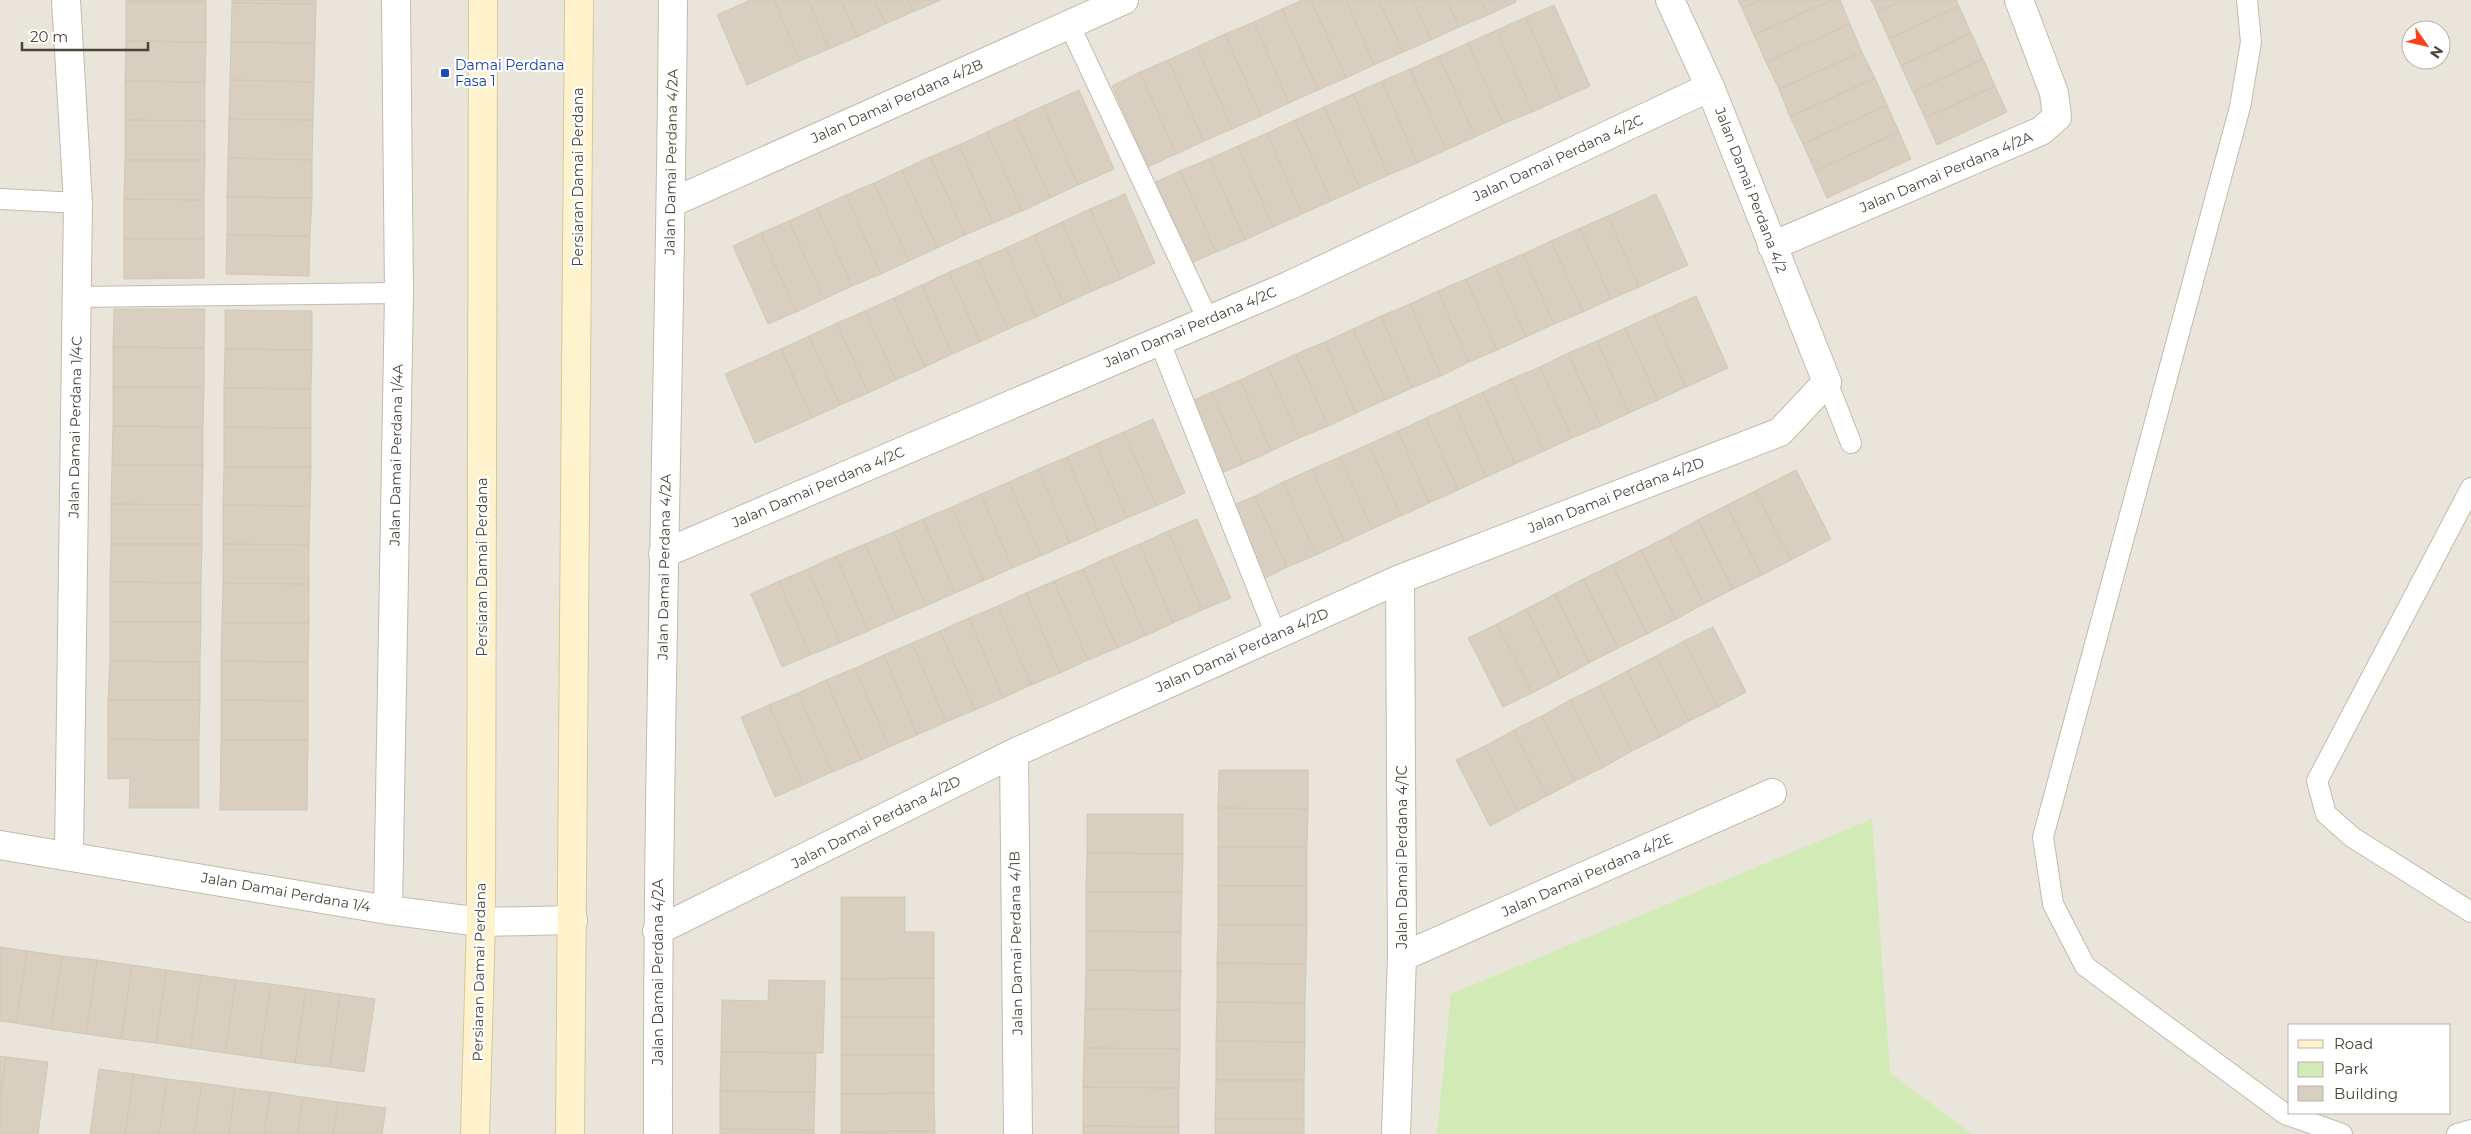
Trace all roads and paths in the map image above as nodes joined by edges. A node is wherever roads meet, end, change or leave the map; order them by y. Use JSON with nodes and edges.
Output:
{"nodes":[{"id":1,"x":66,"y":0,"type":"edge"},
{"id":2,"x":396,"y":0,"type":"edge"},
{"id":3,"x":483,"y":0,"type":"edge"},
{"id":4,"x":579,"y":0,"type":"edge"},
{"id":5,"x":673,"y":0,"type":"edge"},
{"id":6,"x":1670,"y":0,"type":"edge"},
{"id":7,"x":2019,"y":0,"type":"edge"},
{"id":8,"x":2246,"y":0,"type":"edge"},
{"id":9,"x":1110,"y":3,"type":"edge"},
{"id":10,"x":1069,"y":24,"type":"junction"},
{"id":11,"x":1710,"y":86,"type":"junction"},
{"id":12,"x":0,"y":199,"type":"edge"},
{"id":13,"x":78,"y":203,"type":"junction"},
{"id":14,"x":671,"y":203,"type":"junction"},
{"id":15,"x":1772,"y":246,"type":"junction"},
{"id":16,"x":399,"y":293,"type":"junction"},
{"id":17,"x":76,"y":297,"type":"junction"},
{"id":18,"x":1208,"y":320,"type":"junction"},
{"id":19,"x":1159,"y":340,"type":"junction"},
{"id":20,"x":1827,"y":382,"type":"junction"},
{"id":21,"x":1851,"y":443,"type":"dead end"},
{"id":22,"x":2471,"y":488,"type":"edge"},
{"id":23,"x":664,"y":554,"type":"junction"},
{"id":24,"x":1400,"y":579,"type":"junction"},
{"id":25,"x":1276,"y":635,"type":"junction"},
{"id":26,"x":1014,"y":753,"type":"junction"},
{"id":27,"x":1772,"y":793,"type":"dead end"},
{"id":28,"x":0,"y":845,"type":"edge"},
{"id":29,"x":69,"y":855,"type":"junction"},
{"id":30,"x":388,"y":910,"type":"junction"},
{"id":31,"x":2471,"y":912,"type":"edge"},
{"id":32,"x":573,"y":920,"type":"junction"},
{"id":33,"x":481,"y":922,"type":"junction"},
{"id":34,"x":657,"y":931,"type":"junction"},
{"id":35,"x":1402,"y":957,"type":"junction"},
{"id":36,"x":2471,"y":1130,"type":"edge"},
{"id":37,"x":474,"y":1134,"type":"edge"},
{"id":38,"x":570,"y":1134,"type":"edge"},
{"id":39,"x":658,"y":1134,"type":"edge"},
{"id":40,"x":1018,"y":1134,"type":"edge"},
{"id":41,"x":1396,"y":1134,"type":"edge"},
{"id":42,"x":2342,"y":1134,"type":"edge"},
{"id":43,"x":2458,"y":1134,"type":"edge"}],
"edges":[{"from":1,"to":13,"type":"street","name":"Jalan Damai Perdana 1/4C"},
{"from":2,"to":16,"type":"street","name":"Jalan Damai Perdana 1/4A"},
{"from":3,"to":33,"type":"main road","name":"Persiaran Damai Perdana"},
{"from":4,"to":32,"type":"main road","name":"Persiaran Damai Perdana"},
{"from":5,"to":14,"type":"street","name":"Jalan Damai Perdana 4/2A"},
{"from":6,"to":11,"type":"street","name":"Jalan Damai Perdana 4/2"},
{"from":7,"to":15,"type":"street","name":"Jalan Damai Perdana 4/2A"},
{"from":8,"to":42,"type":"lane"},
{"from":9,"to":10,"type":"street","name":"Jalan Damai Perdana 4/2B"},
{"from":10,"to":14,"type":"street","name":"Jalan Damai Perdana 4/2B"},
{"from":10,"to":18,"type":"lane"},
{"from":11,"to":15,"type":"street","name":"Jalan Damai Perdana 4/2"},
{"from":11,"to":18,"type":"street","name":"Jalan Damai Perdana 4/2C"},
{"from":12,"to":13,"type":"lane"},
{"from":13,"to":17,"type":"street","name":"Jalan Damai Perdana 1/4C"},
{"from":14,"to":23,"type":"street","name":"Jalan Damai Perdana 4/2A"},
{"from":15,"to":20,"type":"street","name":"Jalan Damai Perdana 4/2"},
{"from":16,"to":17,"type":"lane"},
{"from":16,"to":30,"type":"street","name":"Jalan Damai Perdana 1/4A"},
{"from":17,"to":29,"type":"street","name":"Jalan Damai Perdana 1/4C"},
{"from":18,"to":19,"type":"street","name":"Jalan Damai Perdana 4/2C"},
{"from":19,"to":23,"type":"street","name":"Jalan Damai Perdana 4/2C"},
{"from":19,"to":25,"type":"lane"},
{"from":20,"to":21,"type":"lane"},
{"from":20,"to":24,"type":"street","name":"Jalan Damai Perdana 4/2D"},
{"from":22,"to":31,"type":"lane"},
{"from":23,"to":34,"type":"street","name":"Jalan Damai Perdana 4/2A"},
{"from":24,"to":25,"type":"street","name":"Jalan Damai Perdana 4/2D"},
{"from":24,"to":35,"type":"street","name":"Jalan Damai Perdana 4/1C"},
{"from":25,"to":26,"type":"street","name":"Jalan Damai Perdana 4/2D"},
{"from":26,"to":34,"type":"street","name":"Jalan Damai Perdana 4/2D"},
{"from":26,"to":40,"type":"street","name":"Jalan Damai Perdana 4/1B"},
{"from":27,"to":35,"type":"street","name":"Jalan Damai Perdana 4/2E"},
{"from":28,"to":29,"type":"street","name":"Jalan Damai Perdana 1/4"},
{"from":29,"to":30,"type":"street","name":"Jalan Damai Perdana 1/4"},
{"from":30,"to":33,"type":"street","name":"Jalan Damai Perdana 1/4"},
{"from":32,"to":33,"type":"street","name":"Jalan Damai Perdana 1/4"},
{"from":32,"to":38,"type":"main road","name":"Persiaran Damai Perdana"},
{"from":33,"to":37,"type":"main road","name":"Persiaran Damai Perdana"},
{"from":34,"to":39,"type":"street","name":"Jalan Damai Perdana 4/2A"},
{"from":35,"to":41,"type":"street","name":"Jalan Damai Perdana 4/1C"},
{"from":36,"to":43,"type":"lane"}]}
